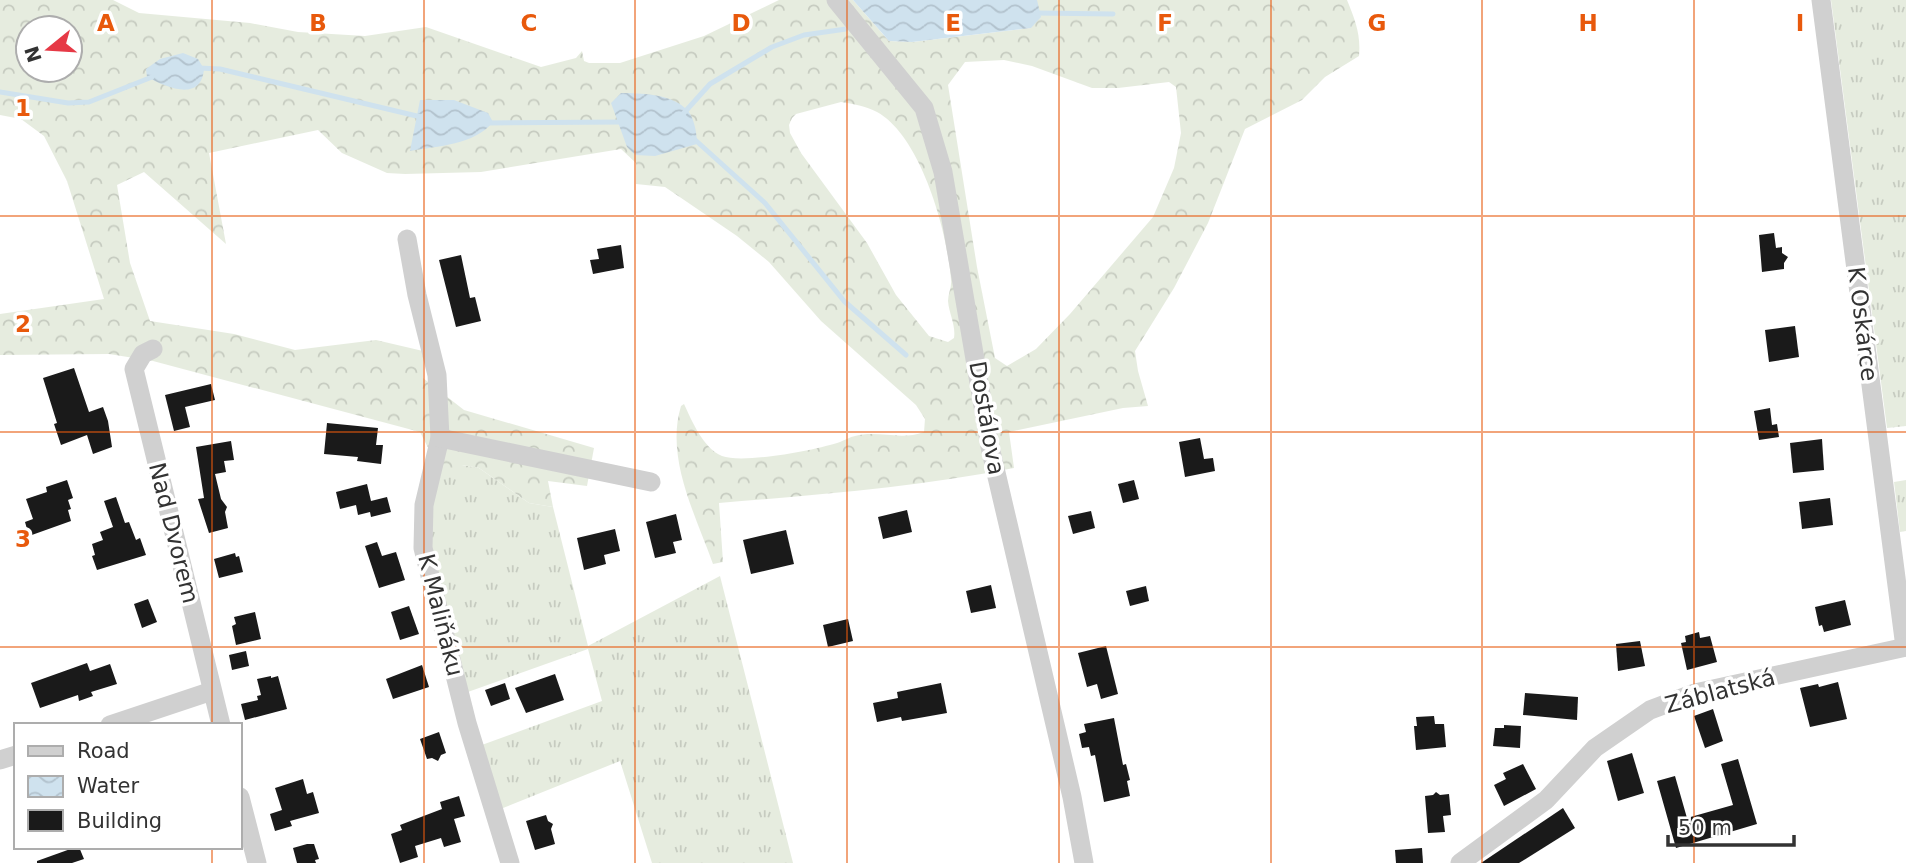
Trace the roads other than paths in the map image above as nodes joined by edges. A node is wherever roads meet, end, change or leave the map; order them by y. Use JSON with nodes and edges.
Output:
{"nodes":[{"id":1,"x":836,"y":0,"type":"edge"},
{"id":2,"x":1821,"y":0,"type":"edge"},
{"id":3,"x":407,"y":239,"type":"dead end"},
{"id":4,"x":153,"y":349,"type":"dead end"},
{"id":5,"x":440,"y":438,"type":"junction"},
{"id":6,"x":651,"y":482,"type":"dead end"},
{"id":7,"x":1905,"y":647,"type":"edge"},
{"id":8,"x":212,"y":691,"type":"junction"},
{"id":9,"x":116,"y":723,"type":"edge"},
{"id":10,"x":220,"y":723,"type":"edge"},
{"id":11,"x":242,"y":805,"type":"edge"},
{"id":12,"x":257,"y":863,"type":"edge"},
{"id":13,"x":510,"y":863,"type":"edge"},
{"id":14,"x":1084,"y":863,"type":"edge"},
{"id":15,"x":1460,"y":863,"type":"edge"}],
"edges":[{"from":1,"to":14,"type":"street","name":"Dostálova"},
{"from":2,"to":7,"type":"street","name":"K Oskárce"},
{"from":3,"to":5,"type":"street","name":"K Maliňáku"},
{"from":4,"to":8,"type":"street","name":"Nad Dvorem"},
{"from":5,"to":6,"type":"street"},
{"from":5,"to":13,"type":"street","name":"K Maliňáku"},
{"from":7,"to":15,"type":"street","name":"Záblatská"},
{"from":8,"to":9,"type":"street"},
{"from":8,"to":10,"type":"street","name":"Nad Dvorem"},
{"from":11,"to":12,"type":"street"}]}
